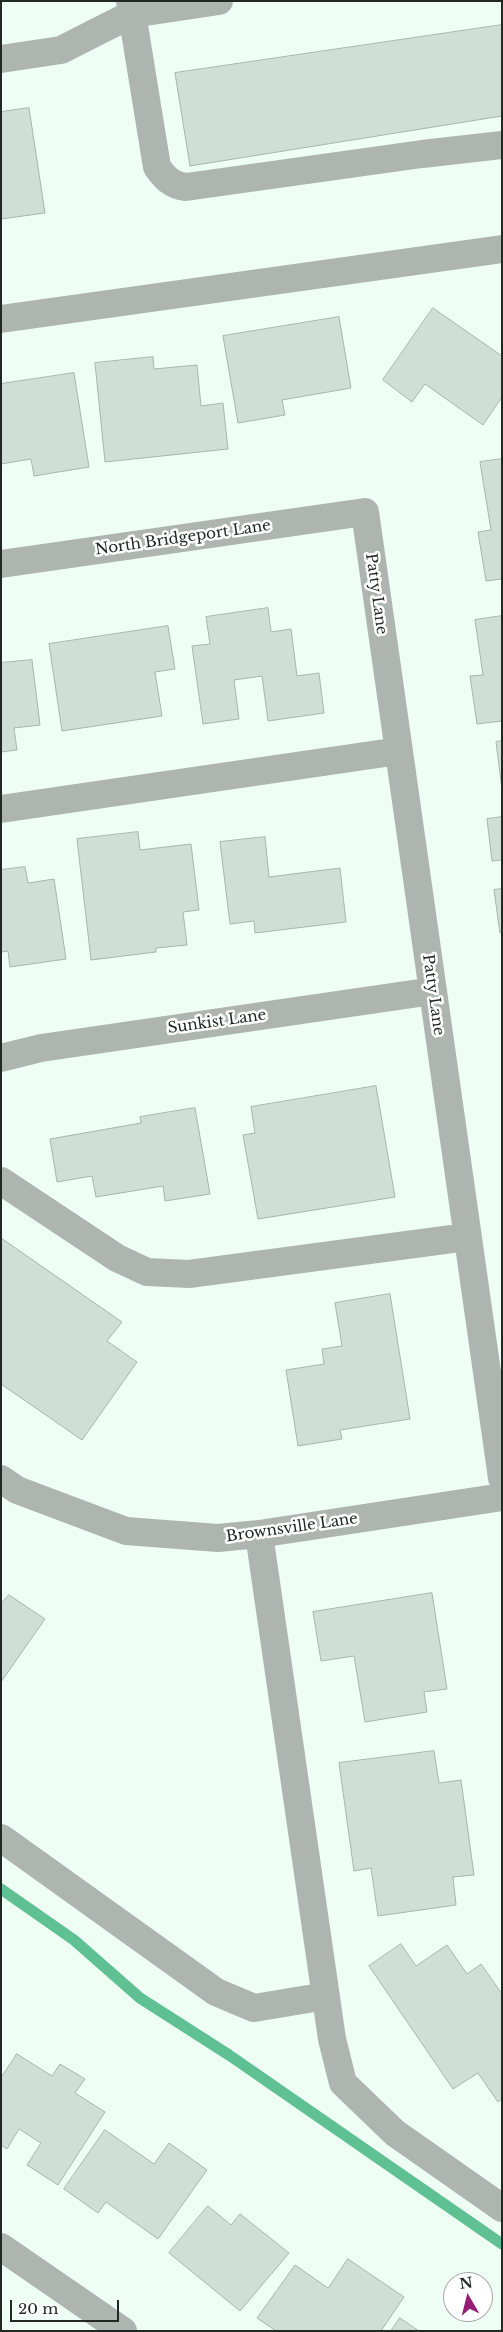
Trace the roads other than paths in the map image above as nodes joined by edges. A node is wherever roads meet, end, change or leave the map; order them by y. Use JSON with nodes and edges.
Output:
{"nodes":[{"id":1,"x":219,"y":1,"type":"edge"},
{"id":2,"x":131,"y":8,"type":"edge"},
{"id":3,"x":1,"y":59,"type":"edge"},
{"id":4,"x":502,"y":145,"type":"edge"},
{"id":5,"x":502,"y":249,"type":"edge"},
{"id":6,"x":1,"y":319,"type":"edge"},
{"id":7,"x":364,"y":512,"type":"joint"},
{"id":8,"x":1,"y":564,"type":"edge"},
{"id":9,"x":399,"y":750,"type":"junction"},
{"id":10,"x":1,"y":808,"type":"edge"},
{"id":11,"x":433,"y":991,"type":"junction"},
{"id":12,"x":1,"y":1058,"type":"edge"},
{"id":13,"x":1,"y":1181,"type":"edge"},
{"id":14,"x":468,"y":1237,"type":"junction"},
{"id":15,"x":502,"y":1478,"type":"edge"},
{"id":16,"x":1,"y":1479,"type":"edge"},
{"id":17,"x":502,"y":1497,"type":"edge"},
{"id":18,"x":259,"y":1534,"type":"junction"},
{"id":19,"x":1,"y":1838,"type":"edge"},
{"id":20,"x":326,"y":1996,"type":"junction"},
{"id":21,"x":502,"y":2208,"type":"edge"},
{"id":22,"x":1,"y":2247,"type":"edge"},
{"id":23,"x":123,"y":2331,"type":"edge"}],
"edges":[{"from":1,"to":2,"type":"street"},
{"from":2,"to":3,"type":"street"},
{"from":2,"to":4,"type":"street"},
{"from":5,"to":6,"type":"street"},
{"from":7,"to":8,"type":"street","name":"North Bridgeport Lane"},
{"from":7,"to":9,"type":"street","name":"Patty Lane"},
{"from":9,"to":10,"type":"street"},
{"from":9,"to":11,"type":"street","name":"Patty Lane"},
{"from":11,"to":12,"type":"street","name":"Sunkist Lane"},
{"from":11,"to":14,"type":"street","name":"Patty Lane"},
{"from":13,"to":14,"type":"street"},
{"from":14,"to":15,"type":"street","name":"Patty Lane"},
{"from":16,"to":18,"type":"street","name":"Brownsville Lane"},
{"from":17,"to":18,"type":"street","name":"Brownsville Lane"},
{"from":18,"to":20,"type":"street"},
{"from":19,"to":20,"type":"street"},
{"from":20,"to":21,"type":"street"},
{"from":22,"to":23,"type":"street"}]}
